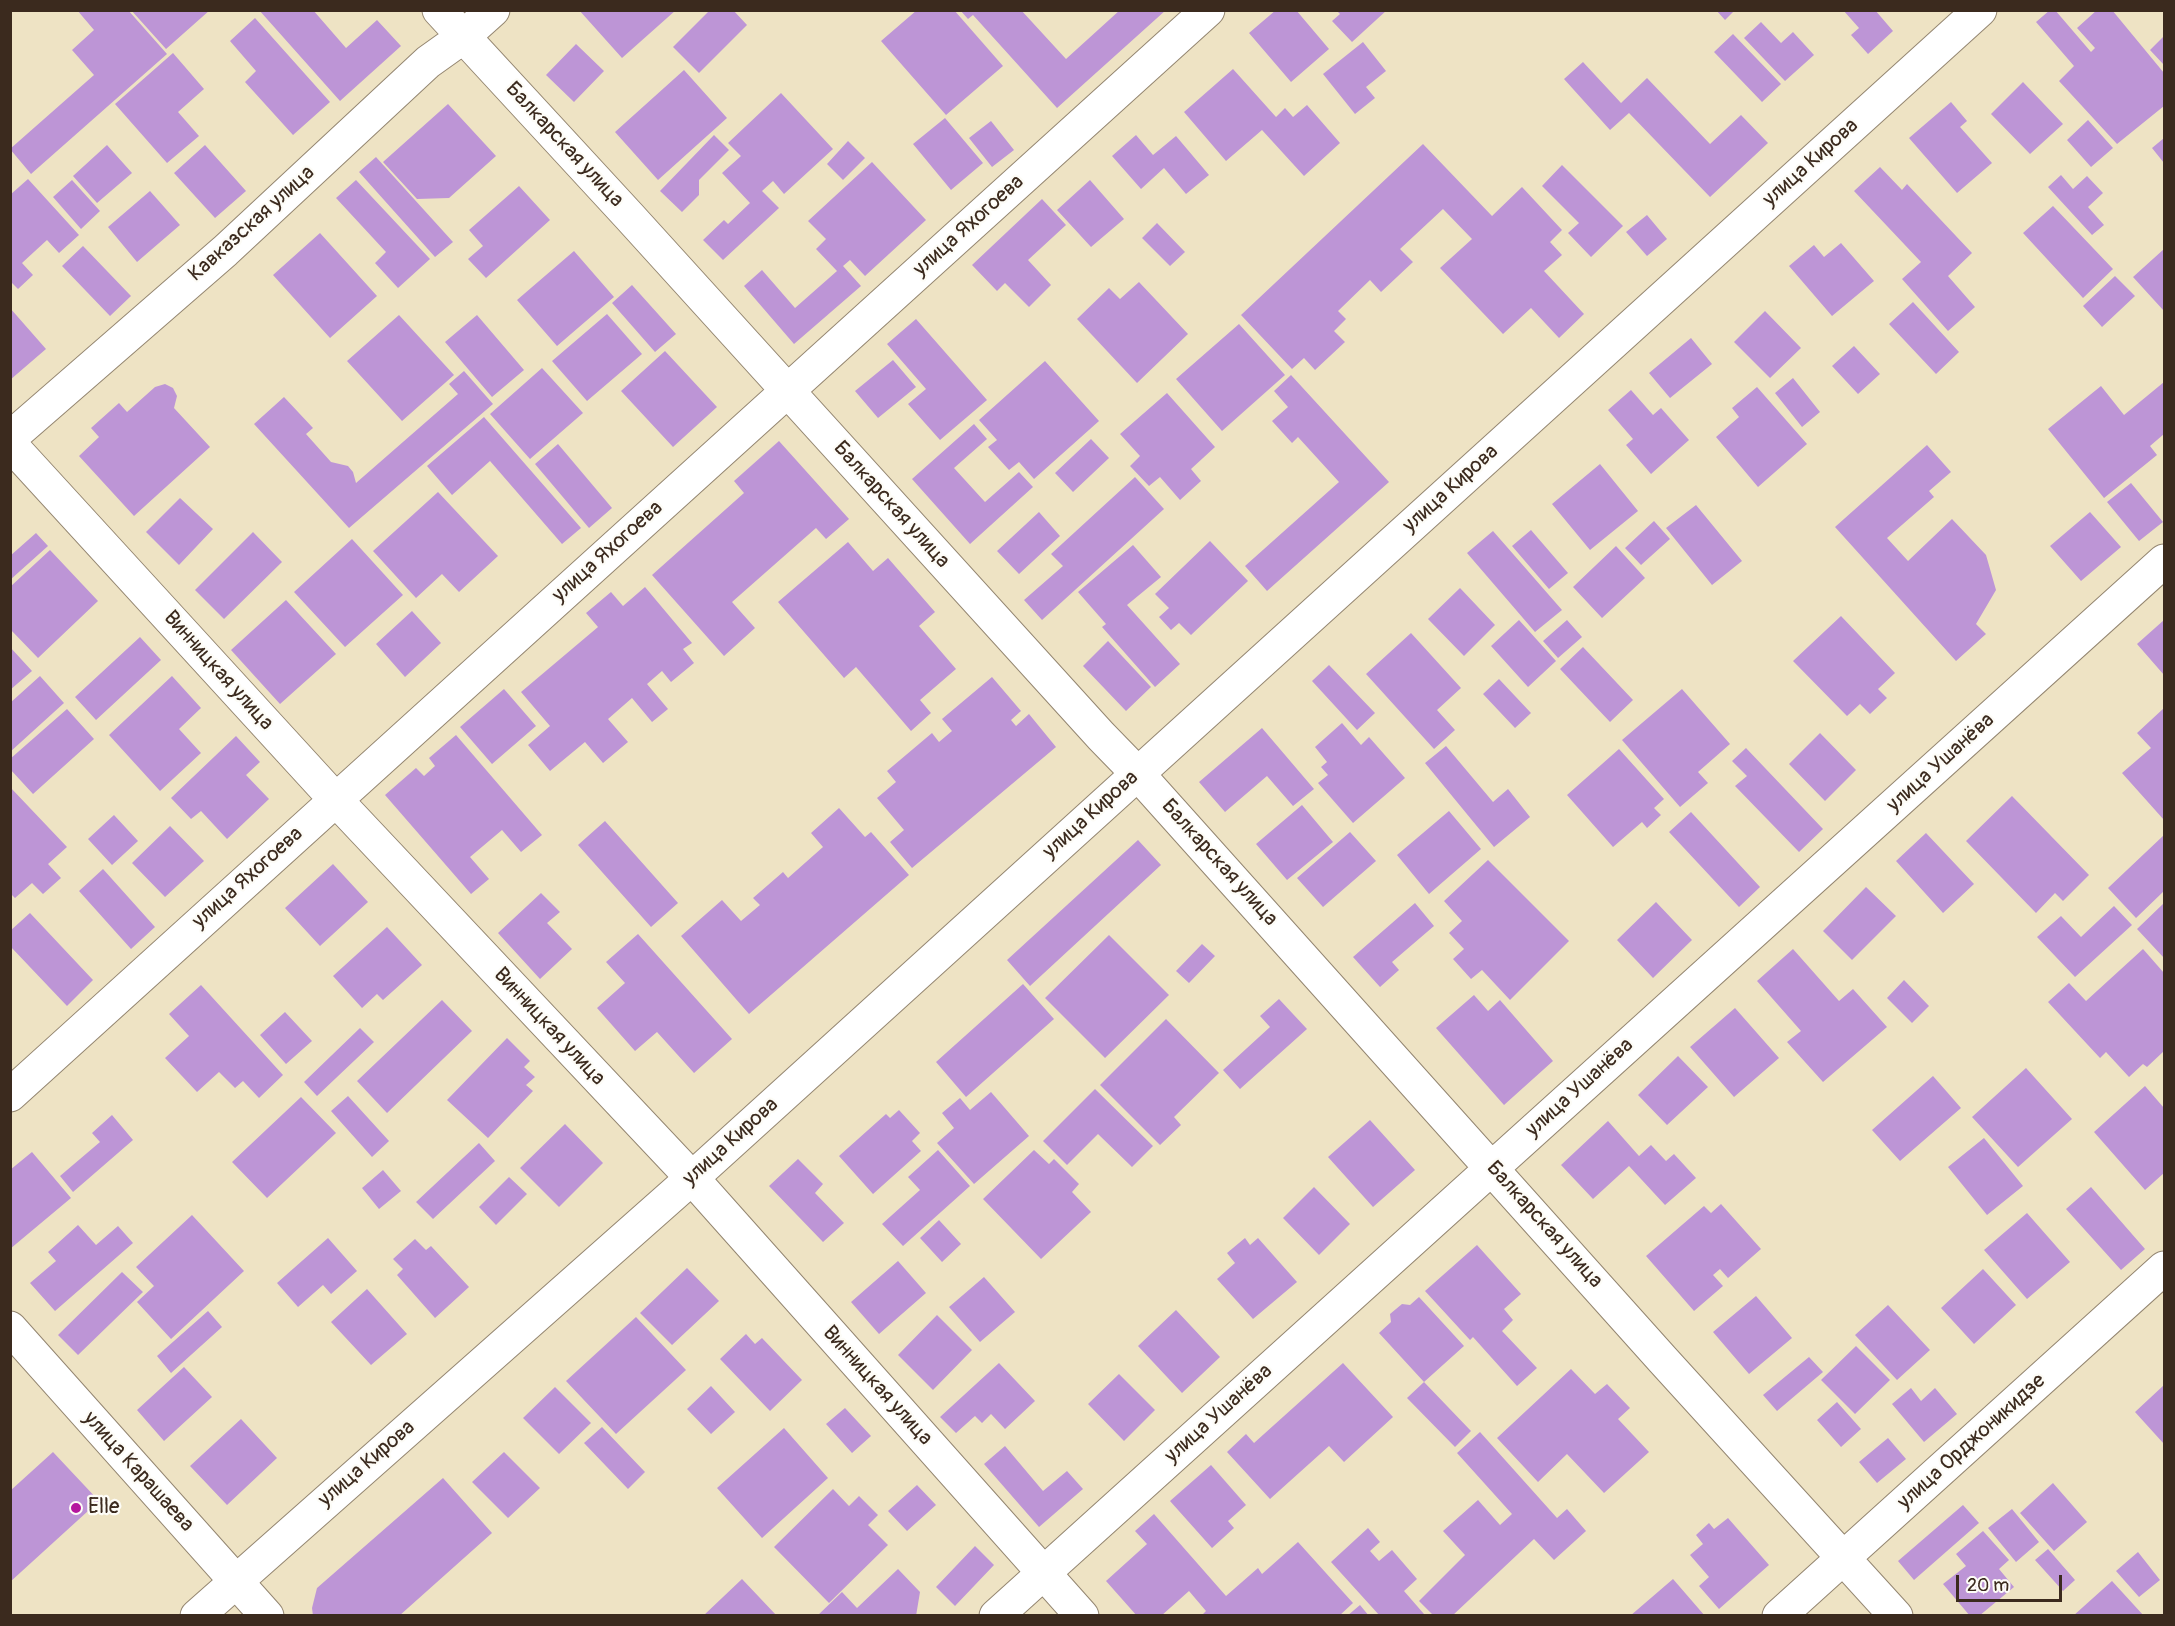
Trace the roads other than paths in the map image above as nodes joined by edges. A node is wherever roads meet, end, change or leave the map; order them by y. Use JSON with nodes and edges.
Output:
{"nodes":[{"id":1,"x":439,"y":10,"type":"edge"},
{"id":2,"x":493,"y":10,"type":"edge"},
{"id":3,"x":1208,"y":10,"type":"edge"},
{"id":4,"x":1980,"y":10,"type":"edge"},
{"id":5,"x":463,"y":37,"type":"junction"},
{"id":6,"x":787,"y":390,"type":"junction"},
{"id":7,"x":10,"y":438,"type":"edge"},
{"id":8,"x":10,"y":444,"type":"edge"},
{"id":9,"x":2164,"y":561,"type":"edge"},
{"id":10,"x":1137,"y":773,"type":"junction"},
{"id":11,"x":335,"y":799,"type":"junction"},
{"id":12,"x":10,"y":1095,"type":"edge"},
{"id":13,"x":1492,"y":1167,"type":"junction"},
{"id":14,"x":692,"y":1178,"type":"junction"},
{"id":15,"x":2164,"y":1268,"type":"edge"},
{"id":16,"x":10,"y":1328,"type":"edge"},
{"id":17,"x":1844,"y":1558,"type":"junction"},
{"id":18,"x":1043,"y":1572,"type":"junction"},
{"id":19,"x":235,"y":1581,"type":"junction"},
{"id":20,"x":197,"y":1616,"type":"edge"},
{"id":21,"x":267,"y":1616,"type":"edge"},
{"id":22,"x":996,"y":1616,"type":"edge"},
{"id":23,"x":1082,"y":1616,"type":"edge"},
{"id":24,"x":1779,"y":1616,"type":"edge"},
{"id":25,"x":1896,"y":1616,"type":"edge"}],
"edges":[{"from":1,"to":5,"type":"street","name":"Балкарская улица"},
{"from":2,"to":5,"type":"street","name":"Кавказская улица"},
{"from":3,"to":6,"type":"street","name":"улица Яхогоева"},
{"from":4,"to":10,"type":"street","name":"улица Кирова"},
{"from":5,"to":6,"type":"street","name":"Балкарская улица"},
{"from":5,"to":7,"type":"street","name":"Кавказская улица"},
{"from":6,"to":10,"type":"street","name":"Балкарская улица"},
{"from":6,"to":11,"type":"street","name":"улица Яхогоева"},
{"from":8,"to":11,"type":"street","name":"Винницкая улица"},
{"from":9,"to":13,"type":"street","name":"улица Ушанёва"},
{"from":10,"to":13,"type":"street","name":"Балкарская улица"},
{"from":10,"to":14,"type":"street","name":"улица Кирова"},
{"from":11,"to":12,"type":"street","name":"улица Яхогоева"},
{"from":11,"to":14,"type":"street","name":"Винницкая улица"},
{"from":13,"to":17,"type":"street","name":"Балкарская улица"},
{"from":13,"to":18,"type":"street","name":"улица Ушанёва"},
{"from":14,"to":18,"type":"street","name":"Винницкая улица"},
{"from":14,"to":19,"type":"street","name":"улица Кирова"},
{"from":15,"to":17,"type":"street","name":"улица Орджоникидзе"},
{"from":16,"to":19,"type":"street","name":"улица Карашаева"},
{"from":17,"to":24,"type":"street","name":"улица Орджоникидзе"},
{"from":17,"to":25,"type":"street","name":"Балкарская улица"},
{"from":18,"to":22,"type":"street","name":"улица Ушанёва"},
{"from":18,"to":23,"type":"street","name":"Винницкая улица"},
{"from":19,"to":20,"type":"street","name":"улица Кирова"},
{"from":19,"to":21,"type":"street","name":"улица Карашаева"}]}
